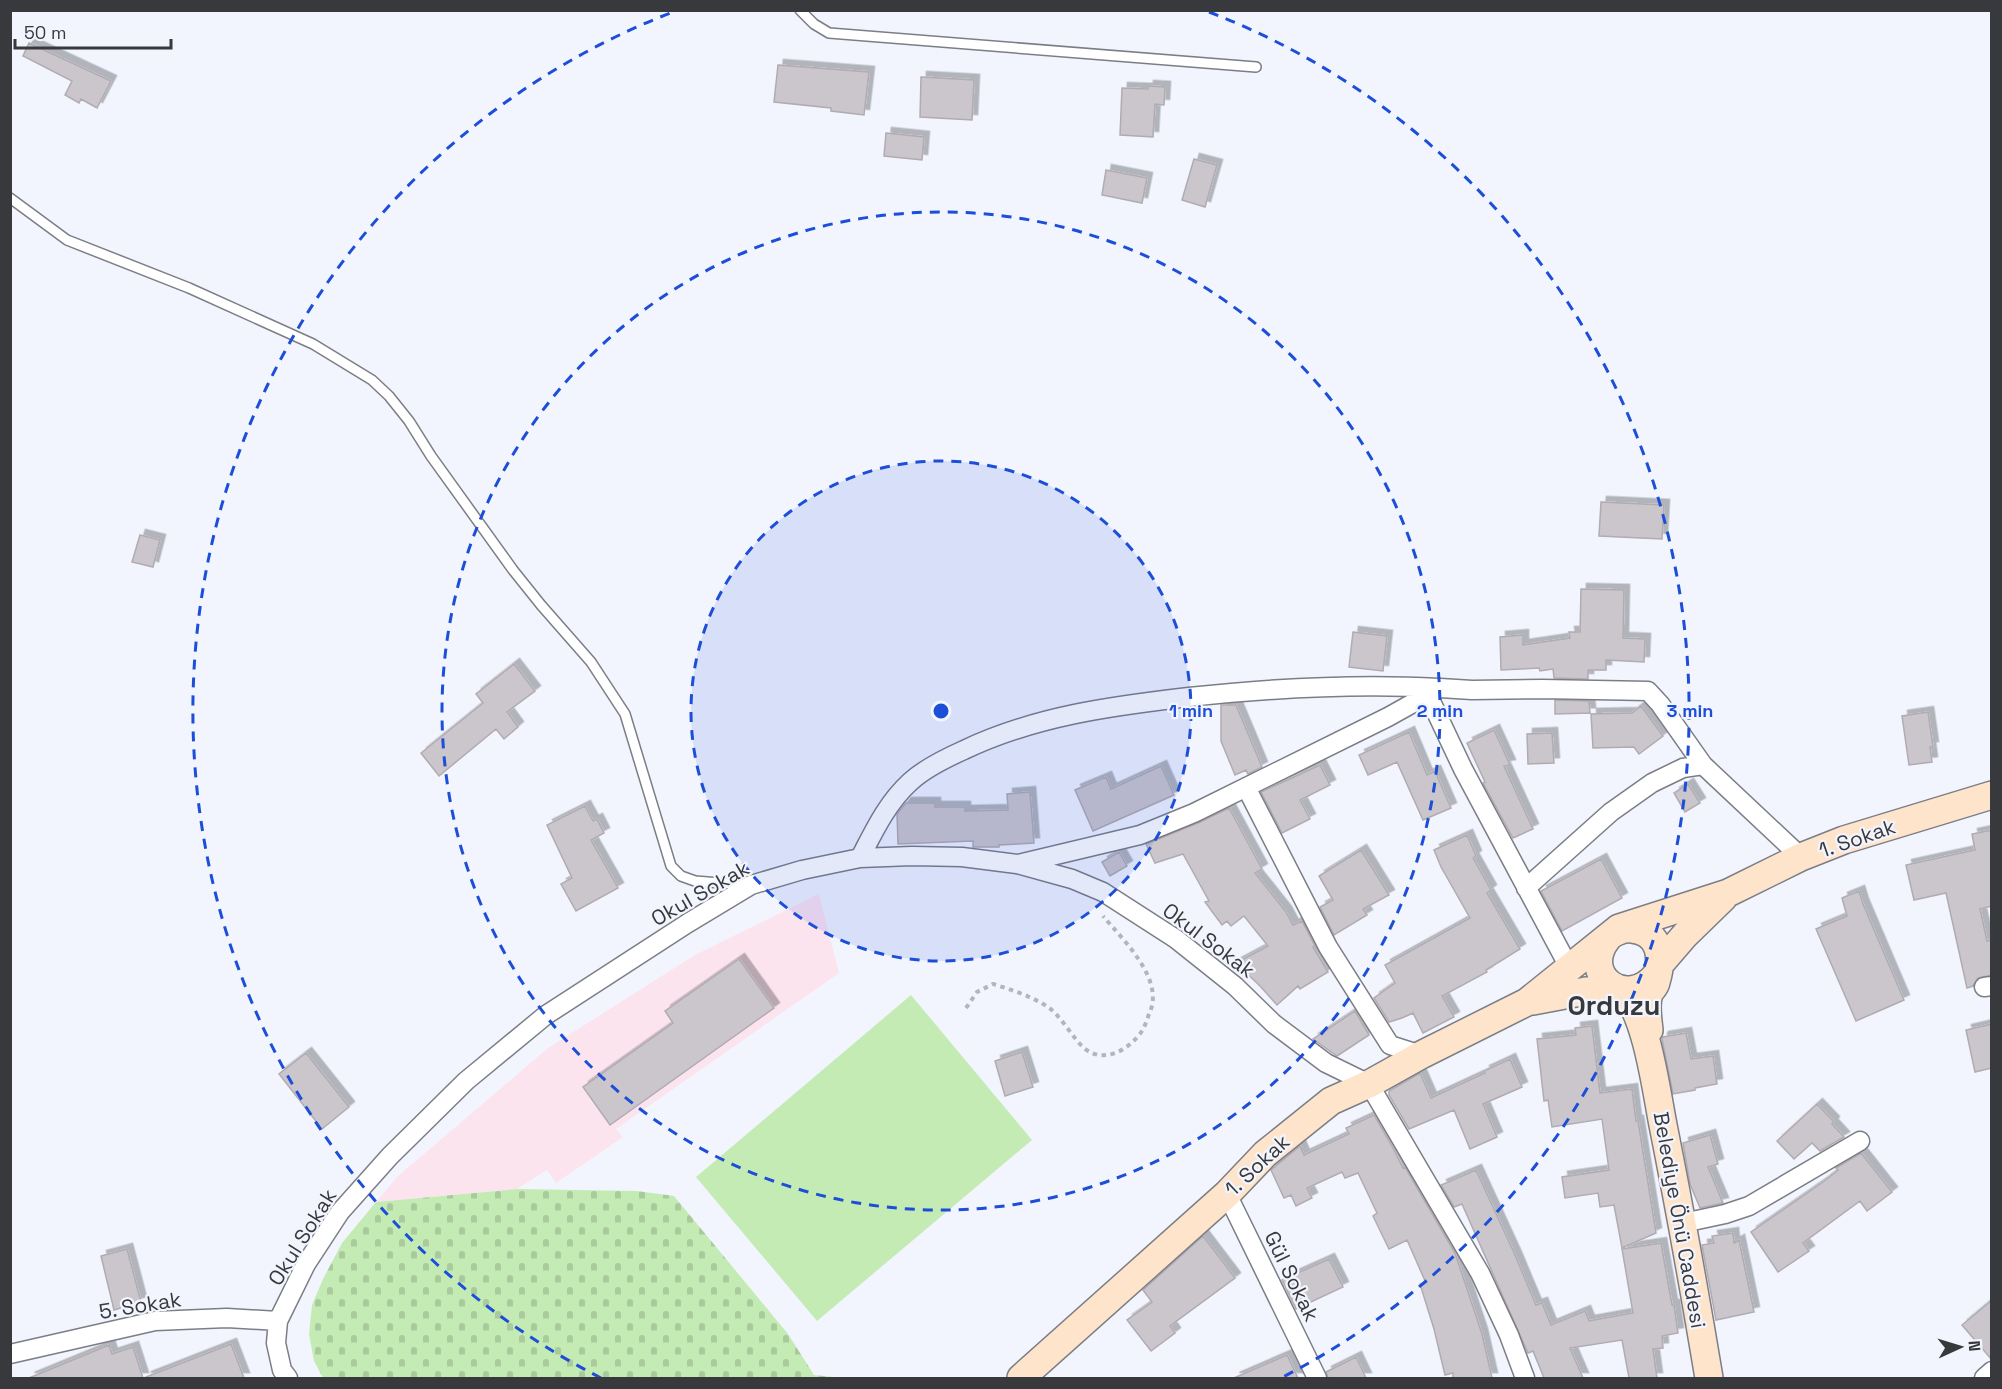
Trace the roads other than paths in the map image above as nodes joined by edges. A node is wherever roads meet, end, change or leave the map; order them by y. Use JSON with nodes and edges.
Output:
{"nodes":[{"id":1,"x":800,"y":10,"type":"edge"},
{"id":2,"x":1256,"y":67,"type":"dead end"},
{"id":3,"x":10,"y":198,"type":"edge"},
{"id":4,"x":1434,"y":692,"type":"junction"},
{"id":5,"x":1703,"y":765,"type":"junction"},
{"id":6,"x":1246,"y":787,"type":"junction"},
{"id":7,"x":1992,"y":795,"type":"edge"},
{"id":8,"x":860,"y":858,"type":"junction"},
{"id":9,"x":1801,"y":858,"type":"junction"},
{"id":10,"x":1017,"y":864,"type":"junction"},
{"id":11,"x":751,"y":885,"type":"junction"},
{"id":12,"x":1526,"y":888,"type":"junction"},
{"id":13,"x":1728,"y":893,"type":"junction"},
{"id":14,"x":1610,"y":935,"type":"junction"},
{"id":15,"x":1570,"y":969,"type":"junction"},
{"id":16,"x":1659,"y":969,"type":"junction"},
{"id":17,"x":1623,"y":990,"type":"junction"},
{"id":18,"x":1527,"y":1002,"type":"junction"},
{"id":19,"x":1421,"y":1055,"type":"junction"},
{"id":20,"x":1651,"y":1062,"type":"junction"},
{"id":21,"x":1369,"y":1084,"type":"junction"},
{"id":22,"x":1860,"y":1141,"type":"dead end"},
{"id":23,"x":1227,"y":1194,"type":"junction"},
{"id":24,"x":1683,"y":1223,"type":"junction"},
{"id":25,"x":278,"y":1321,"type":"junction"},
{"id":26,"x":10,"y":1354,"type":"edge"},
{"id":27,"x":1992,"y":1371,"type":"edge"},
{"id":28,"x":288,"y":1378,"type":"edge"},
{"id":29,"x":1021,"y":1378,"type":"edge"},
{"id":30,"x":1317,"y":1378,"type":"edge"},
{"id":31,"x":1525,"y":1378,"type":"edge"},
{"id":32,"x":1709,"y":1378,"type":"edge"},
{"id":33,"x":1984,"y":1378,"type":"edge"}],
"edges":[{"from":1,"to":2,"type":"lane"},
{"from":3,"to":11,"type":"lane"},
{"from":4,"to":5,"type":"street"},
{"from":4,"to":6,"type":"street"},
{"from":4,"to":8,"type":"street"},
{"from":4,"to":12,"type":"street"},
{"from":5,"to":9,"type":"street"},
{"from":5,"to":12,"type":"street"},
{"from":6,"to":10,"type":"street"},
{"from":6,"to":19,"type":"street"},
{"from":7,"to":9,"type":"street","name":"1. Sokak"},
{"from":8,"to":10,"type":"street","name":"Okul Sokak"},
{"from":8,"to":11,"type":"street","name":"Okul Sokak"},
{"from":9,"to":13,"type":"street","name":"1. Sokak"},
{"from":10,"to":21,"type":"street","name":"Okul Sokak"},
{"from":11,"to":25,"type":"street","name":"Okul Sokak"},
{"from":12,"to":15,"type":"street"},
{"from":13,"to":14,"type":"street"},
{"from":13,"to":16,"type":"street"},
{"from":14,"to":15,"type":"street"},
{"from":14,"to":16,"type":"street"},
{"from":14,"to":17,"type":"street"},
{"from":15,"to":18,"type":"street"},
{"from":16,"to":17,"type":"street"},
{"from":16,"to":20,"type":"street"},
{"from":17,"to":18,"type":"street"},
{"from":17,"to":20,"type":"street"},
{"from":18,"to":19,"type":"street","name":"1. Sokak"},
{"from":19,"to":21,"type":"street","name":"1. Sokak"},
{"from":20,"to":24,"type":"street","name":"Belediye Önü Caddesi"},
{"from":21,"to":23,"type":"street","name":"1. Sokak"},
{"from":21,"to":31,"type":"street"},
{"from":22,"to":24,"type":"street"},
{"from":23,"to":29,"type":"street","name":"1. Sokak"},
{"from":23,"to":30,"type":"street","name":"Gül Sokak"},
{"from":24,"to":32,"type":"street","name":"Belediye Önü Caddesi"},
{"from":25,"to":26,"type":"street","name":"5. Sokak"},
{"from":25,"to":28,"type":"street","name":"Okul Sokak"},
{"from":27,"to":33,"type":"street"}]}
